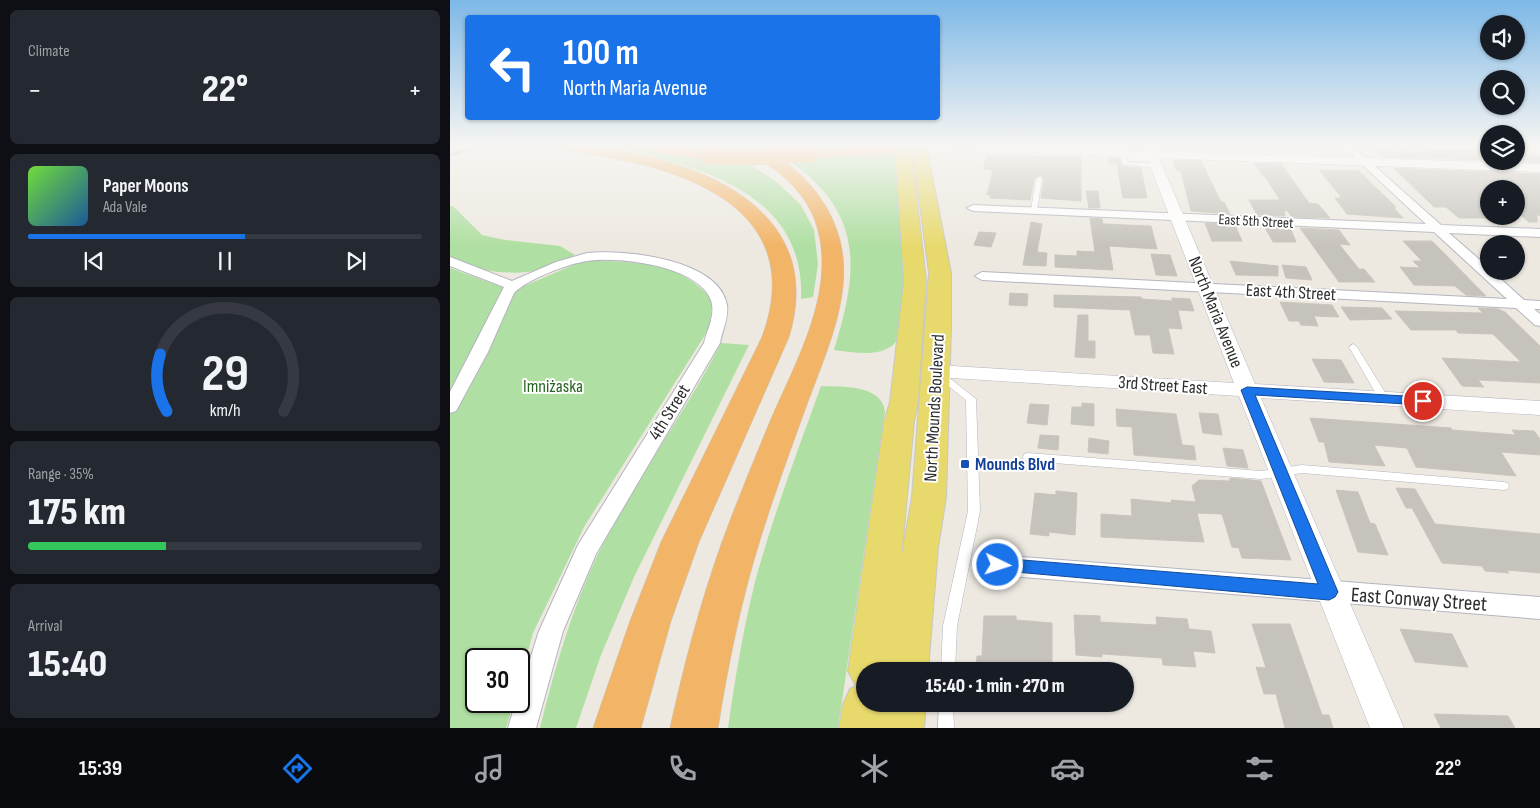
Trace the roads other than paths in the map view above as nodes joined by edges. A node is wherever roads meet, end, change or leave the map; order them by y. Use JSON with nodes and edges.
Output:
{"nodes":[{"id":1,"x":699,"y":179,"type":"edge"},
{"id":2,"x":780,"y":179,"type":"edge"},
{"id":3,"x":797,"y":179,"type":"edge"},
{"id":4,"x":912,"y":179,"type":"edge"},
{"id":5,"x":918,"y":179,"type":"edge"},
{"id":6,"x":1039,"y":179,"type":"dead end"},
{"id":7,"x":1162,"y":179,"type":"edge"},
{"id":8,"x":1384,"y":179,"type":"edge"},
{"id":9,"x":973,"y":208,"type":"dead end"},
{"id":10,"x":1034,"y":210,"type":"junction"},
{"id":11,"x":1178,"y":217,"type":"junction"},
{"id":12,"x":826,"y":220,"type":"junction"},
{"id":13,"x":1437,"y":228,"type":"junction"},
{"id":14,"x":1540,"y":233,"type":"edge"},
{"id":15,"x":450,"y":261,"type":"edge"},
{"id":16,"x":982,"y":276,"type":"dead end"},
{"id":17,"x":513,"y":286,"type":"junction"},
{"id":18,"x":1206,"y":288,"type":"junction"},
{"id":19,"x":1519,"y":304,"type":"junction"},
{"id":20,"x":1540,"y":305,"type":"edge"},
{"id":21,"x":1540,"y":322,"type":"edge"},
{"id":22,"x":1353,"y":347,"type":"dead end"},
{"id":23,"x":936,"y":371,"type":"junction"},
{"id":24,"x":1247,"y":390,"type":"junction"},
{"id":25,"x":1384,"y":399,"type":"junction"},
{"id":26,"x":450,"y":407,"type":"edge"},
{"id":27,"x":1540,"y":408,"type":"edge"},
{"id":28,"x":1028,"y":457,"type":"dead end"},
{"id":29,"x":1281,"y":472,"type":"junction"},
{"id":30,"x":1504,"y":486,"type":"dead end"},
{"id":31,"x":998,"y":565,"type":"dead end"},
{"id":32,"x":1329,"y":592,"type":"junction"},
{"id":33,"x":1540,"y":608,"type":"edge"},
{"id":34,"x":870,"y":662,"type":"edge"},
{"id":35,"x":908,"y":662,"type":"edge"},
{"id":36,"x":948,"y":662,"type":"edge"},
{"id":37,"x":864,"y":712,"type":"edge"},
{"id":38,"x":903,"y":712,"type":"edge"},
{"id":39,"x":946,"y":712,"type":"edge"},
{"id":40,"x":522,"y":728,"type":"edge"},
{"id":41,"x":617,"y":728,"type":"edge"},
{"id":42,"x":694,"y":728,"type":"edge"},
{"id":43,"x":862,"y":728,"type":"edge"},
{"id":44,"x":901,"y":728,"type":"edge"},
{"id":45,"x":946,"y":728,"type":"edge"},
{"id":46,"x":1387,"y":728,"type":"edge"}],
"edges":[{"from":1,"to":41,"type":"highway"},
{"from":2,"to":12,"type":"highway"},
{"from":3,"to":12,"type":"highway"},
{"from":4,"to":34,"type":"main road","name":"North Mounds Boulevard"},
{"from":5,"to":23,"type":"main road","name":"North Mounds Boulevard"},
{"from":6,"to":10,"type":"lane"},
{"from":7,"to":11,"type":"street","name":"North Maria Avenue"},
{"from":8,"to":13,"type":"street"},
{"from":9,"to":10,"type":"street","name":"East 5th Street"},
{"from":10,"to":11,"type":"street","name":"East 5th Street"},
{"from":11,"to":13,"type":"street","name":"East 5th Street"},
{"from":11,"to":18,"type":"street","name":"North Maria Avenue"},
{"from":12,"to":42,"type":"highway"},
{"from":13,"to":14,"type":"street","name":"East 5th Street"},
{"from":13,"to":19,"type":"street"},
{"from":15,"to":17,"type":"street"},
{"from":16,"to":18,"type":"street","name":"East 4th Street"},
{"from":17,"to":26,"type":"street"},
{"from":17,"to":40,"type":"street","name":"4th Street"},
{"from":18,"to":19,"type":"street","name":"East 4th Street"},
{"from":18,"to":24,"type":"street","name":"North Maria Avenue"},
{"from":19,"to":20,"type":"street","name":"East 4th Street"},
{"from":19,"to":21,"type":"street"},
{"from":22,"to":25,"type":"lane"},
{"from":23,"to":24,"type":"street","name":"3rd Street East"},
{"from":23,"to":35,"type":"main road","name":"North Mounds Boulevard"},
{"from":23,"to":36,"type":"lane"},
{"from":24,"to":25,"type":"street","name":"3rd Street East"},
{"from":24,"to":29,"type":"street","name":"North Maria Avenue"},
{"from":25,"to":27,"type":"street","name":"3rd Street East"},
{"from":28,"to":29,"type":"lane"},
{"from":29,"to":30,"type":"lane"},
{"from":29,"to":32,"type":"street","name":"North Maria Avenue"},
{"from":31,"to":32,"type":"street","name":"East Conway Street"},
{"from":32,"to":33,"type":"street","name":"East Conway Street"},
{"from":32,"to":46,"type":"street","name":"North Maria Avenue"},
{"from":37,"to":43,"type":"main road"},
{"from":38,"to":44,"type":"main road"},
{"from":39,"to":45,"type":"lane"}]}
